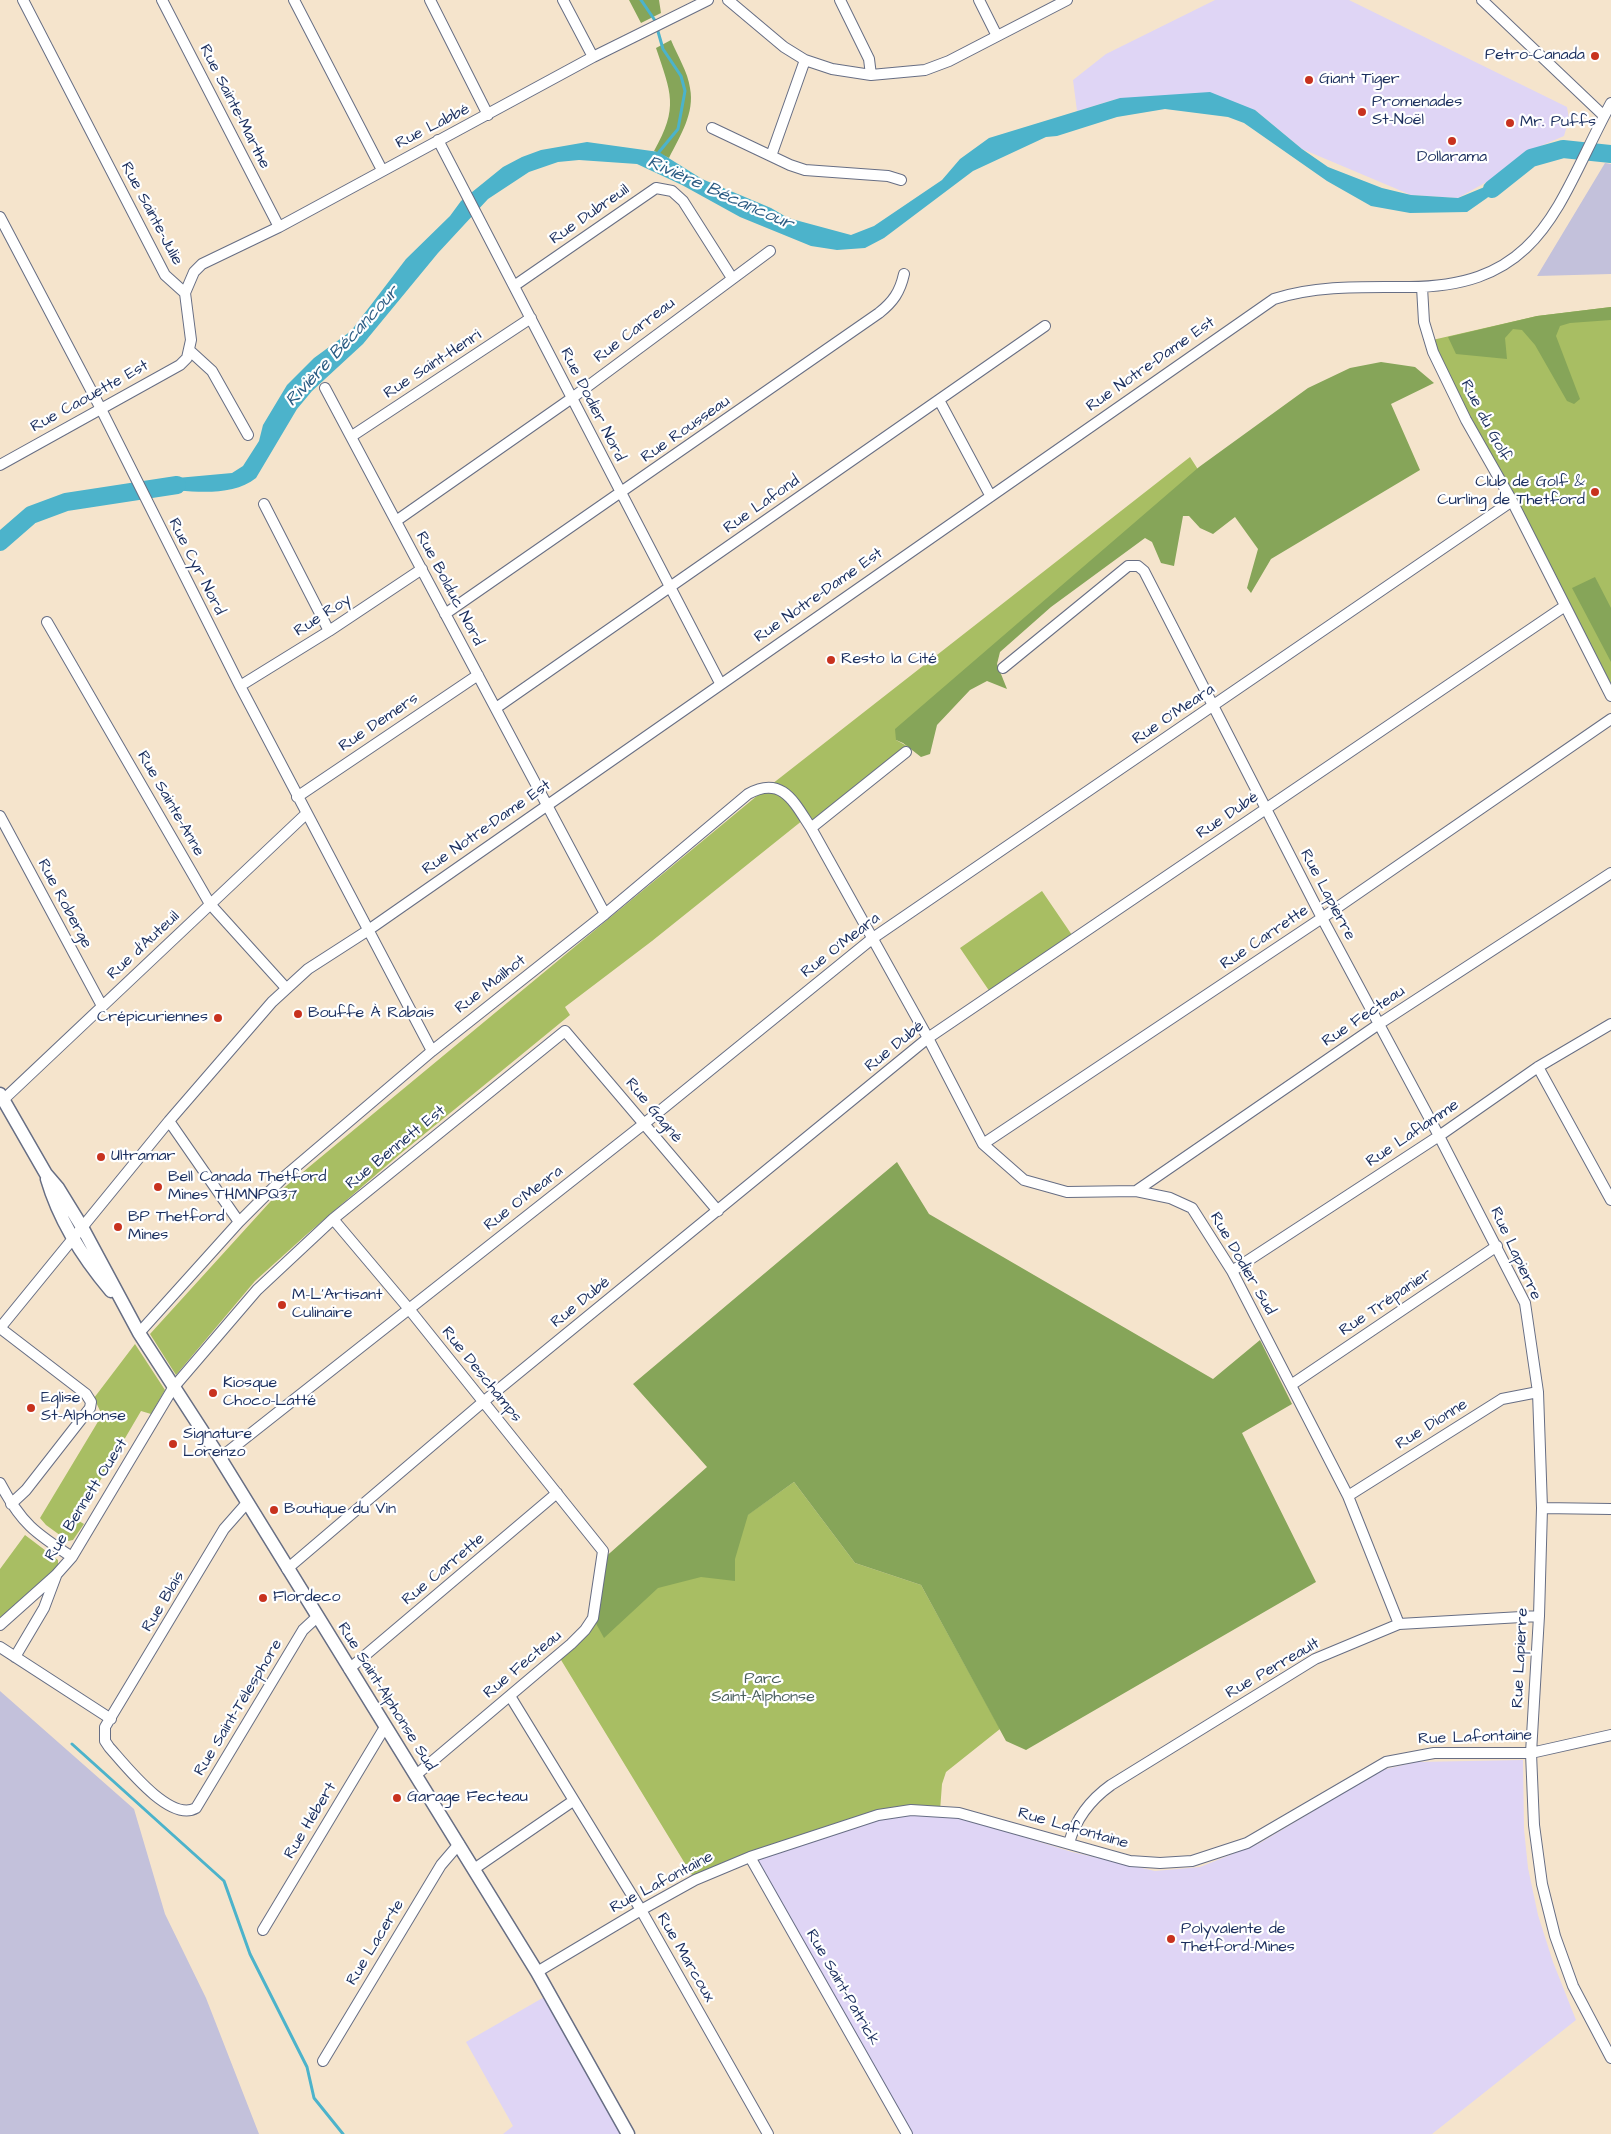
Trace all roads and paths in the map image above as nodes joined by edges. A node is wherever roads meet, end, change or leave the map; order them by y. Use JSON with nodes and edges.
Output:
{"nodes":[{"id":1,"x":23,"y":0,"type":"edge"},
{"id":2,"x":162,"y":0,"type":"edge"},
{"id":3,"x":294,"y":0,"type":"edge"},
{"id":4,"x":430,"y":0,"type":"edge"},
{"id":5,"x":563,"y":0,"type":"edge"},
{"id":6,"x":708,"y":0,"type":"edge"},
{"id":7,"x":728,"y":0,"type":"edge"},
{"id":8,"x":840,"y":0,"type":"edge"},
{"id":9,"x":979,"y":0,"type":"edge"},
{"id":10,"x":1067,"y":0,"type":"edge"},
{"id":11,"x":1482,"y":0,"type":"edge"},
{"id":12,"x":997,"y":36,"type":"junction"},
{"id":13,"x":593,"y":58,"type":"junction"},
{"id":14,"x":805,"y":60,"type":"junction"},
{"id":15,"x":871,"y":75,"type":"junction"},
{"id":16,"x":1611,"y":103,"type":"edge"},
{"id":17,"x":488,"y":115,"type":"junction"},
{"id":18,"x":1604,"y":116,"type":"junction"},
{"id":19,"x":712,"y":128,"type":"dead end"},
{"id":20,"x":438,"y":140,"type":"junction"},
{"id":21,"x":771,"y":156,"type":"junction"},
{"id":22,"x":382,"y":170,"type":"junction"},
{"id":23,"x":901,"y":180,"type":"dead end"},
{"id":24,"x":0,"y":217,"type":"edge"},
{"id":25,"x":279,"y":228,"type":"junction"},
{"id":26,"x":770,"y":251,"type":"dead end"},
{"id":27,"x":904,"y":274,"type":"dead end"},
{"id":28,"x":732,"y":278,"type":"junction"},
{"id":29,"x":514,"y":286,"type":"junction"},
{"id":30,"x":1422,"y":287,"type":"junction"},
{"id":31,"x":185,"y":293,"type":"junction"},
{"id":32,"x":530,"y":318,"type":"junction"},
{"id":33,"x":1045,"y":326,"type":"dead end"},
{"id":34,"x":189,"y":350,"type":"junction"},
{"id":35,"x":324,"y":388,"type":"dead end"},
{"id":36,"x":572,"y":398,"type":"junction"},
{"id":37,"x":938,"y":400,"type":"junction"},
{"id":38,"x":101,"y":408,"type":"junction"},
{"id":39,"x":248,"y":436,"type":"dead end"},
{"id":40,"x":352,"y":436,"type":"junction"},
{"id":41,"x":0,"y":465,"type":"edge"},
{"id":42,"x":621,"y":493,"type":"junction"},
{"id":43,"x":990,"y":495,"type":"junction"},
{"id":44,"x":1512,"y":501,"type":"junction"},
{"id":45,"x":264,"y":504,"type":"dead end"},
{"id":46,"x":396,"y":521,"type":"junction"},
{"id":47,"x":422,"y":569,"type":"junction"},
{"id":48,"x":670,"y":587,"type":"junction"},
{"id":49,"x":1565,"y":606,"type":"junction"},
{"id":50,"x":445,"y":614,"type":"junction"},
{"id":51,"x":47,"y":622,"type":"dead end"},
{"id":52,"x":329,"y":631,"type":"junction"},
{"id":53,"x":1003,"y":668,"type":"dead end"},
{"id":54,"x":478,"y":675,"type":"junction"},
{"id":55,"x":720,"y":683,"type":"junction"},
{"id":56,"x":240,"y":686,"type":"junction"},
{"id":57,"x":1611,"y":696,"type":"edge"},
{"id":58,"x":1213,"y":706,"type":"junction"},
{"id":59,"x":496,"y":708,"type":"junction"},
{"id":60,"x":1611,"y":719,"type":"edge"},
{"id":61,"x":906,"y":752,"type":"dead end"},
{"id":62,"x":297,"y":796,"type":"junction"},
{"id":63,"x":545,"y":804,"type":"junction"},
{"id":64,"x":1265,"y":809,"type":"junction"},
{"id":65,"x":306,"y":814,"type":"junction"},
{"id":66,"x":0,"y":816,"type":"edge"},
{"id":67,"x":811,"y":828,"type":"junction"},
{"id":68,"x":1611,"y":873,"type":"edge"},
{"id":69,"x":210,"y":904,"type":"junction"},
{"id":70,"x":605,"y":914,"type":"junction"},
{"id":71,"x":1322,"y":918,"type":"junction"},
{"id":72,"x":367,"y":931,"type":"junction"},
{"id":73,"x":873,"y":938,"type":"junction"},
{"id":74,"x":286,"y":988,"type":"junction"},
{"id":75,"x":102,"y":1006,"type":"junction"},
{"id":76,"x":1379,"y":1024,"type":"junction"},
{"id":77,"x":1611,"y":1024,"type":"edge"},
{"id":78,"x":565,"y":1030,"type":"joint"},
{"id":79,"x":928,"y":1038,"type":"junction"},
{"id":80,"x":432,"y":1051,"type":"junction"},
{"id":81,"x":1538,"y":1067,"type":"junction"},
{"id":82,"x":2,"y":1097,"type":"edge"},
{"id":83,"x":169,"y":1121,"type":"junction"},
{"id":84,"x":645,"y":1123,"type":"junction"},
{"id":85,"x":1439,"y":1136,"type":"junction"},
{"id":86,"x":984,"y":1144,"type":"junction"},
{"id":87,"x":46,"y":1174,"type":"junction"},
{"id":88,"x":1136,"y":1191,"type":"junction"},
{"id":89,"x":1611,"y":1200,"type":"edge"},
{"id":90,"x":718,"y":1211,"type":"junction"},
{"id":91,"x":333,"y":1219,"type":"junction"},
{"id":92,"x":239,"y":1222,"type":"junction"},
{"id":93,"x":82,"y":1227,"type":"junction"},
{"id":94,"x":74,"y":1238,"type":"junction"},
{"id":95,"x":1497,"y":1246,"type":"junction"},
{"id":96,"x":1232,"y":1270,"type":"junction"},
{"id":97,"x":125,"y":1308,"type":"junction"},
{"id":98,"x":409,"y":1309,"type":"junction"},
{"id":99,"x":0,"y":1328,"type":"edge"},
{"id":100,"x":139,"y":1333,"type":"junction"},
{"id":101,"x":1291,"y":1385,"type":"junction"},
{"id":102,"x":174,"y":1388,"type":"junction"},
{"id":103,"x":1538,"y":1392,"type":"junction"},
{"id":104,"x":483,"y":1402,"type":"junction"},
{"id":105,"x":220,"y":1458,"type":"junction"},
{"id":106,"x":0,"y":1483,"type":"edge"},
{"id":107,"x":558,"y":1493,"type":"junction"},
{"id":108,"x":1348,"y":1496,"type":"junction"},
{"id":109,"x":11,"y":1504,"type":"junction"},
{"id":110,"x":246,"y":1504,"type":"junction"},
{"id":111,"x":1542,"y":1508,"type":"junction"},
{"id":112,"x":1611,"y":1509,"type":"edge"},
{"id":113,"x":603,"y":1551,"type":"joint"},
{"id":114,"x":72,"y":1557,"type":"junction"},
{"id":115,"x":287,"y":1569,"type":"junction"},
{"id":116,"x":56,"y":1575,"type":"junction"},
{"id":117,"x":1539,"y":1616,"type":"junction"},
{"id":118,"x":317,"y":1617,"type":"junction"},
{"id":119,"x":1399,"y":1624,"type":"junction"},
{"id":120,"x":0,"y":1625,"type":"edge"},
{"id":121,"x":0,"y":1647,"type":"edge"},
{"id":122,"x":15,"y":1658,"type":"junction"},
{"id":123,"x":349,"y":1669,"type":"junction"},
{"id":124,"x":510,"y":1696,"type":"junction"},
{"id":125,"x":110,"y":1719,"type":"junction"},
{"id":126,"x":385,"y":1727,"type":"junction"},
{"id":127,"x":1611,"y":1735,"type":"edge"},
{"id":128,"x":1531,"y":1753,"type":"junction"},
{"id":129,"x":416,"y":1775,"type":"junction"},
{"id":130,"x":573,"y":1801,"type":"junction"},
{"id":131,"x":458,"y":1844,"type":"junction"},
{"id":132,"x":1069,"y":1844,"type":"junction"},
{"id":133,"x":750,"y":1857,"type":"junction"},
{"id":134,"x":474,"y":1868,"type":"junction"},
{"id":135,"x":641,"y":1910,"type":"junction"},
{"id":136,"x":263,"y":1930,"type":"dead end"},
{"id":137,"x":537,"y":1972,"type":"junction"},
{"id":138,"x":1611,"y":2058,"type":"edge"},
{"id":139,"x":323,"y":2061,"type":"dead end"},
{"id":140,"x":628,"y":2134,"type":"edge"},
{"id":141,"x":768,"y":2134,"type":"edge"},
{"id":142,"x":908,"y":2134,"type":"edge"}],
"edges":[{"from":1,"to":31,"type":"street","name":"Rue Sainte-Julie"},
{"from":2,"to":25,"type":"street","name":"Rue Sainte-Marthe"},
{"from":3,"to":22,"type":"street"},
{"from":4,"to":17,"type":"street"},
{"from":5,"to":13,"type":"street"},
{"from":6,"to":13,"type":"street","name":"Rue Labbé"},
{"from":7,"to":14,"type":"street"},
{"from":8,"to":15,"type":"street"},
{"from":9,"to":12,"type":"street"},
{"from":10,"to":12,"type":"street"},
{"from":11,"to":18,"type":"street"},
{"from":12,"to":15,"type":"street"},
{"from":13,"to":17,"type":"street","name":"Rue Labbé"},
{"from":14,"to":15,"type":"street"},
{"from":14,"to":21,"type":"street"},
{"from":16,"to":18,"type":"street","name":"Rue Notre-Dame Est"},
{"from":17,"to":20,"type":"street","name":"Rue Labbé"},
{"from":18,"to":30,"type":"street","name":"Rue Notre-Dame Est"},
{"from":19,"to":21,"type":"street"},
{"from":20,"to":22,"type":"street","name":"Rue Labbé"},
{"from":20,"to":29,"type":"street","name":"Rue Dodier Nord"},
{"from":21,"to":23,"type":"street"},
{"from":22,"to":25,"type":"street","name":"Rue Labbé"},
{"from":24,"to":38,"type":"street","name":"Rue Cyr Nord"},
{"from":25,"to":31,"type":"street","name":"Rue Labbé"},
{"from":26,"to":28,"type":"street","name":"Rue Carreau"},
{"from":27,"to":42,"type":"street","name":"Rue Rousseau"},
{"from":28,"to":29,"type":"street","name":"Rue Dubreuil"},
{"from":28,"to":36,"type":"street","name":"Rue Carreau"},
{"from":29,"to":32,"type":"street","name":"Rue Dodier Nord"},
{"from":30,"to":43,"type":"street","name":"Rue Notre-Dame Est"},
{"from":30,"to":44,"type":"street","name":"Rue du Golf"},
{"from":31,"to":34,"type":"street"},
{"from":32,"to":36,"type":"street","name":"Rue Dodier Nord"},
{"from":32,"to":40,"type":"street","name":"Rue Saint-Henri"},
{"from":33,"to":37,"type":"street","name":"Rue Lafond"},
{"from":34,"to":38,"type":"street","name":"Rue Caouette Est"},
{"from":34,"to":39,"type":"street"},
{"from":35,"to":40,"type":"street","name":"Rue Bolduc Nord"},
{"from":36,"to":42,"type":"street","name":"Rue Dodier Nord"},
{"from":36,"to":46,"type":"street","name":"Rue Carreau"},
{"from":37,"to":43,"type":"street"},
{"from":37,"to":48,"type":"street","name":"Rue Lafond"},
{"from":38,"to":41,"type":"street","name":"Rue Caouette Est"},
{"from":38,"to":56,"type":"street","name":"Rue Cyr Nord"},
{"from":40,"to":46,"type":"street","name":"Rue Bolduc Nord"},
{"from":42,"to":48,"type":"street","name":"Rue Dodier Nord"},
{"from":42,"to":50,"type":"street","name":"Rue Rousseau"},
{"from":43,"to":55,"type":"street","name":"Rue Notre-Dame Est"},
{"from":44,"to":49,"type":"street","name":"Rue du Golf"},
{"from":44,"to":58,"type":"street","name":"Rue O'Meara"},
{"from":45,"to":52,"type":"street"},
{"from":46,"to":47,"type":"street","name":"Rue Bolduc Nord"},
{"from":47,"to":50,"type":"street","name":"Rue Bolduc Nord"},
{"from":47,"to":52,"type":"street","name":"Rue Roy"},
{"from":48,"to":55,"type":"street","name":"Rue Dodier Nord"},
{"from":48,"to":59,"type":"street","name":"Rue Lafond"},
{"from":49,"to":57,"type":"street","name":"Rue du Golf"},
{"from":49,"to":64,"type":"street","name":"Rue Dubé"},
{"from":50,"to":54,"type":"street","name":"Rue Bolduc Nord"},
{"from":51,"to":69,"type":"street","name":"Rue Sainte-Anne"},
{"from":52,"to":56,"type":"street","name":"Rue Roy"},
{"from":53,"to":58,"type":"street","name":"Rue Lapierre"},
{"from":54,"to":59,"type":"street","name":"Rue Bolduc Nord"},
{"from":54,"to":62,"type":"street","name":"Rue Demers"},
{"from":55,"to":63,"type":"street","name":"Rue Notre-Dame Est"},
{"from":56,"to":62,"type":"street","name":"Rue Cyr Nord"},
{"from":58,"to":64,"type":"street","name":"Rue Lapierre"},
{"from":58,"to":73,"type":"street","name":"Rue O'Meara"},
{"from":59,"to":63,"type":"street","name":"Rue Bolduc Nord"},
{"from":60,"to":71,"type":"street","name":"Rue Carrette"},
{"from":61,"to":67,"type":"street"},
{"from":62,"to":65,"type":"street","name":"Rue Cyr Nord"},
{"from":63,"to":70,"type":"street","name":"Rue Bolduc Nord"},
{"from":63,"to":72,"type":"street","name":"Rue Notre-Dame Est"},
{"from":64,"to":71,"type":"street","name":"Rue Lapierre"},
{"from":64,"to":79,"type":"street","name":"Rue Dubé"},
{"from":65,"to":69,"type":"street","name":"Rue d'Auteuil"},
{"from":65,"to":72,"type":"street","name":"Rue Cyr Nord"},
{"from":66,"to":75,"type":"street","name":"Rue Roberge"},
{"from":67,"to":70,"type":"street","name":"Rue Mailhot"},
{"from":67,"to":73,"type":"street","name":"Rue Dodier Sud"},
{"from":68,"to":76,"type":"street","name":"Rue Fecteau"},
{"from":69,"to":74,"type":"street","name":"Rue Sainte-Anne"},
{"from":69,"to":75,"type":"street","name":"Rue d'Auteuil"},
{"from":70,"to":80,"type":"street","name":"Rue Mailhot"},
{"from":71,"to":76,"type":"street","name":"Rue Lapierre"},
{"from":71,"to":86,"type":"street","name":"Rue Carrette"},
{"from":72,"to":74,"type":"street","name":"Rue Notre-Dame Est"},
{"from":72,"to":80,"type":"street","name":"Rue Cyr Nord"},
{"from":73,"to":79,"type":"street","name":"Rue Dodier Sud"},
{"from":73,"to":84,"type":"street","name":"Rue O'Meara"},
{"from":74,"to":83,"type":"street","name":"Rue Notre-Dame Est"},
{"from":75,"to":82,"type":"street","name":"Rue d'Auteuil"},
{"from":76,"to":85,"type":"street","name":"Rue Lapierre"},
{"from":76,"to":88,"type":"street","name":"Rue Fecteau"},
{"from":77,"to":81,"type":"street","name":"Rue Laflamme"},
{"from":78,"to":84,"type":"street","name":"Rue Gagné"},
{"from":78,"to":91,"type":"street","name":"Rue Bennett Est"},
{"from":79,"to":86,"type":"street","name":"Rue Dodier Sud"},
{"from":79,"to":90,"type":"street","name":"Rue Dubé"},
{"from":80,"to":92,"type":"street","name":"Rue Mailhot"},
{"from":81,"to":85,"type":"street","name":"Rue Laflamme"},
{"from":81,"to":89,"type":"street"},
{"from":82,"to":87,"type":"main road"},
{"from":83,"to":92,"type":"street"},
{"from":83,"to":93,"type":"street","name":"Rue Notre-Dame Est"},
{"from":84,"to":90,"type":"street","name":"Rue Gagné"},
{"from":84,"to":98,"type":"street","name":"Rue O'Meara"},
{"from":85,"to":95,"type":"street","name":"Rue Lapierre"},
{"from":85,"to":96,"type":"street","name":"Rue Laflamme"},
{"from":86,"to":88,"type":"street","name":"Rue Dodier Sud"},
{"from":87,"to":93,"type":"main road","name":"Rue Saint-Alphonse Sud"},
{"from":87,"to":94,"type":"main road","name":"Rue Saint-Alphonse Sud"},
{"from":88,"to":96,"type":"street","name":"Rue Dodier Sud"},
{"from":90,"to":104,"type":"street","name":"Rue Dubé"},
{"from":91,"to":98,"type":"street","name":"Rue Deschamps"},
{"from":91,"to":102,"type":"street","name":"Rue Bennett Est"},
{"from":92,"to":100,"type":"street","name":"Rue Mailhot"},
{"from":93,"to":94,"type":"street","name":"Rue Notre-Dame Est"},
{"from":93,"to":97,"type":"main road","name":"Rue Saint-Alphonse Sud"},
{"from":94,"to":97,"type":"main road","name":"Rue Saint-Alphonse Sud"},
{"from":94,"to":99,"type":"street","name":"Rue Notre-Dame Est"},
{"from":95,"to":101,"type":"street","name":"Rue Trépanier"},
{"from":95,"to":103,"type":"street","name":"Rue Lapierre"},
{"from":96,"to":101,"type":"street","name":"Rue Dodier Sud"},
{"from":97,"to":100,"type":"main road","name":"Rue Saint-Alphonse Sud"},
{"from":98,"to":104,"type":"street","name":"Rue Deschamps"},
{"from":98,"to":105,"type":"street","name":"Rue O'Meara"},
{"from":99,"to":109,"type":"street"},
{"from":100,"to":102,"type":"main road","name":"Rue Saint-Alphonse Sud"},
{"from":101,"to":108,"type":"street","name":"Rue Dodier Sud"},
{"from":102,"to":105,"type":"main road","name":"Rue Saint-Alphonse Sud"},
{"from":102,"to":114,"type":"street","name":"Rue Bennett Ouest"},
{"from":103,"to":108,"type":"street","name":"Rue Dionne"},
{"from":103,"to":111,"type":"street","name":"Rue Lapierre"},
{"from":104,"to":107,"type":"street","name":"Rue Deschamps"},
{"from":104,"to":115,"type":"street","name":"Rue Dubé"},
{"from":105,"to":110,"type":"main road","name":"Rue Saint-Alphonse Sud"},
{"from":106,"to":109,"type":"street"},
{"from":107,"to":113,"type":"street","name":"Rue Deschamps"},
{"from":107,"to":123,"type":"street","name":"Rue Carrette"},
{"from":108,"to":119,"type":"street","name":"Rue Dodier Sud"},
{"from":109,"to":114,"type":"street"},
{"from":110,"to":115,"type":"main road","name":"Rue Saint-Alphonse Sud"},
{"from":110,"to":125,"type":"street","name":"Rue Blais"},
{"from":111,"to":112,"type":"street"},
{"from":111,"to":117,"type":"street","name":"Rue Lapierre"},
{"from":113,"to":124,"type":"street","name":"Rue Fecteau"},
{"from":114,"to":116,"type":"street","name":"Rue Bennett Ouest"},
{"from":115,"to":118,"type":"main road","name":"Rue Saint-Alphonse Sud"},
{"from":116,"to":120,"type":"street","name":"Rue Bennett Ouest"},
{"from":116,"to":122,"type":"street","name":"Rue Bennett Ouest"},
{"from":117,"to":119,"type":"street","name":"Rue Perreault"},
{"from":117,"to":128,"type":"street","name":"Rue Lapierre"},
{"from":118,"to":123,"type":"main road","name":"Rue Saint-Alphonse Sud"},
{"from":118,"to":125,"type":"street","name":"Rue Saint-Télesphore"},
{"from":119,"to":132,"type":"street","name":"Rue Perreault"},
{"from":121,"to":122,"type":"street"},
{"from":122,"to":125,"type":"street"},
{"from":123,"to":126,"type":"main road","name":"Rue Saint-Alphonse Sud"},
{"from":124,"to":129,"type":"street","name":"Rue Fecteau"},
{"from":124,"to":130,"type":"street","name":"Rue Marcoux"},
{"from":126,"to":129,"type":"main road","name":"Rue Saint-Alphonse Sud"},
{"from":126,"to":136,"type":"street","name":"Rue Hébert"},
{"from":127,"to":128,"type":"street","name":"Rue Lafontaine"},
{"from":128,"to":132,"type":"street","name":"Rue Lafontaine"},
{"from":128,"to":138,"type":"street","name":"Rue Lapierre"},
{"from":129,"to":131,"type":"main road","name":"Rue Saint-Alphonse Sud"},
{"from":130,"to":134,"type":"street"},
{"from":130,"to":135,"type":"street","name":"Rue Marcoux"},
{"from":131,"to":134,"type":"main road","name":"Rue Saint-Alphonse Sud"},
{"from":131,"to":139,"type":"street","name":"Rue Lacerte"},
{"from":132,"to":133,"type":"street","name":"Rue Lafontaine"},
{"from":133,"to":135,"type":"street","name":"Rue Lafontaine"},
{"from":133,"to":142,"type":"street","name":"Rue Saint-Patrick"},
{"from":134,"to":137,"type":"main road","name":"Rue Saint-Alphonse Sud"},
{"from":135,"to":137,"type":"street","name":"Rue Lafontaine"},
{"from":135,"to":141,"type":"street","name":"Rue Marcoux"},
{"from":137,"to":140,"type":"main road","name":"Rue Saint-Alphonse Sud"}]}
